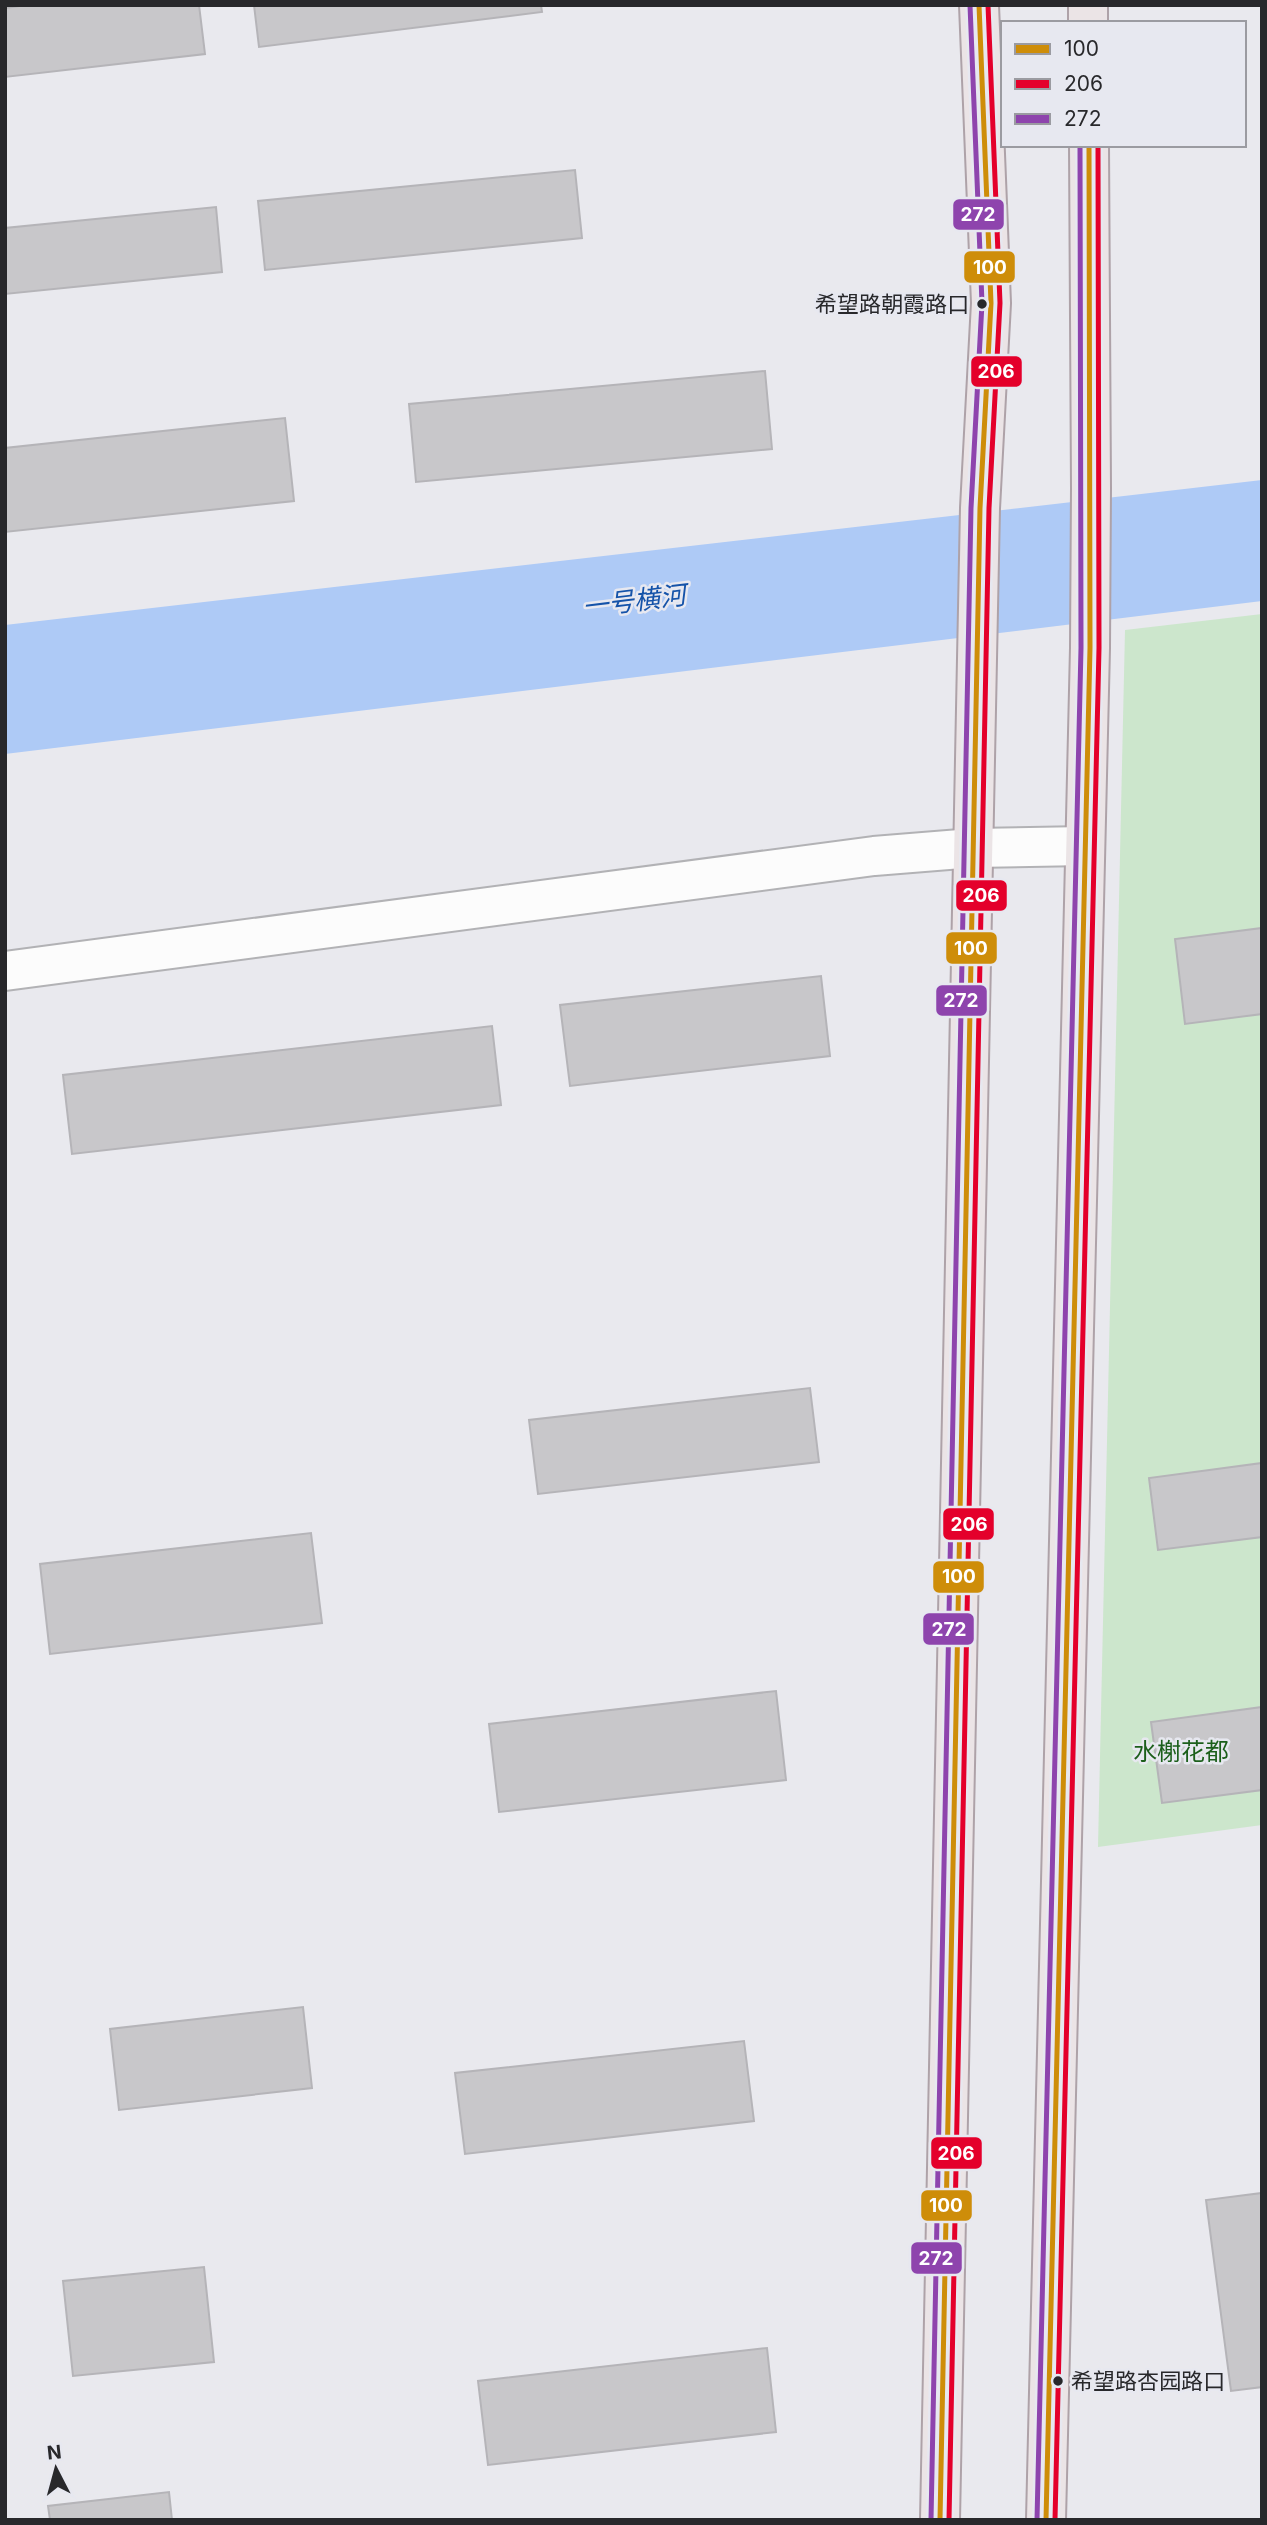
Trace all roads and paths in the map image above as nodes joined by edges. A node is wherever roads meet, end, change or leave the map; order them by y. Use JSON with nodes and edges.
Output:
{"nodes":[{"id":1,"x":979,"y":5,"type":"edge"},
{"id":2,"x":1089,"y":147,"type":"edge"},
{"id":3,"x":1085,"y":846,"type":"junction"},
{"id":4,"x":973,"y":848,"type":"junction"},
{"id":5,"x":5,"y":971,"type":"edge"},
{"id":6,"x":940,"y":2520,"type":"edge"},
{"id":7,"x":1046,"y":2520,"type":"edge"}],
"edges":[{"from":1,"to":4,"type":"main road"},
{"from":2,"to":3,"type":"main road"},
{"from":3,"to":4,"type":"street"},
{"from":3,"to":7,"type":"main road"},
{"from":4,"to":5,"type":"street"},
{"from":4,"to":6,"type":"main road"}]}
